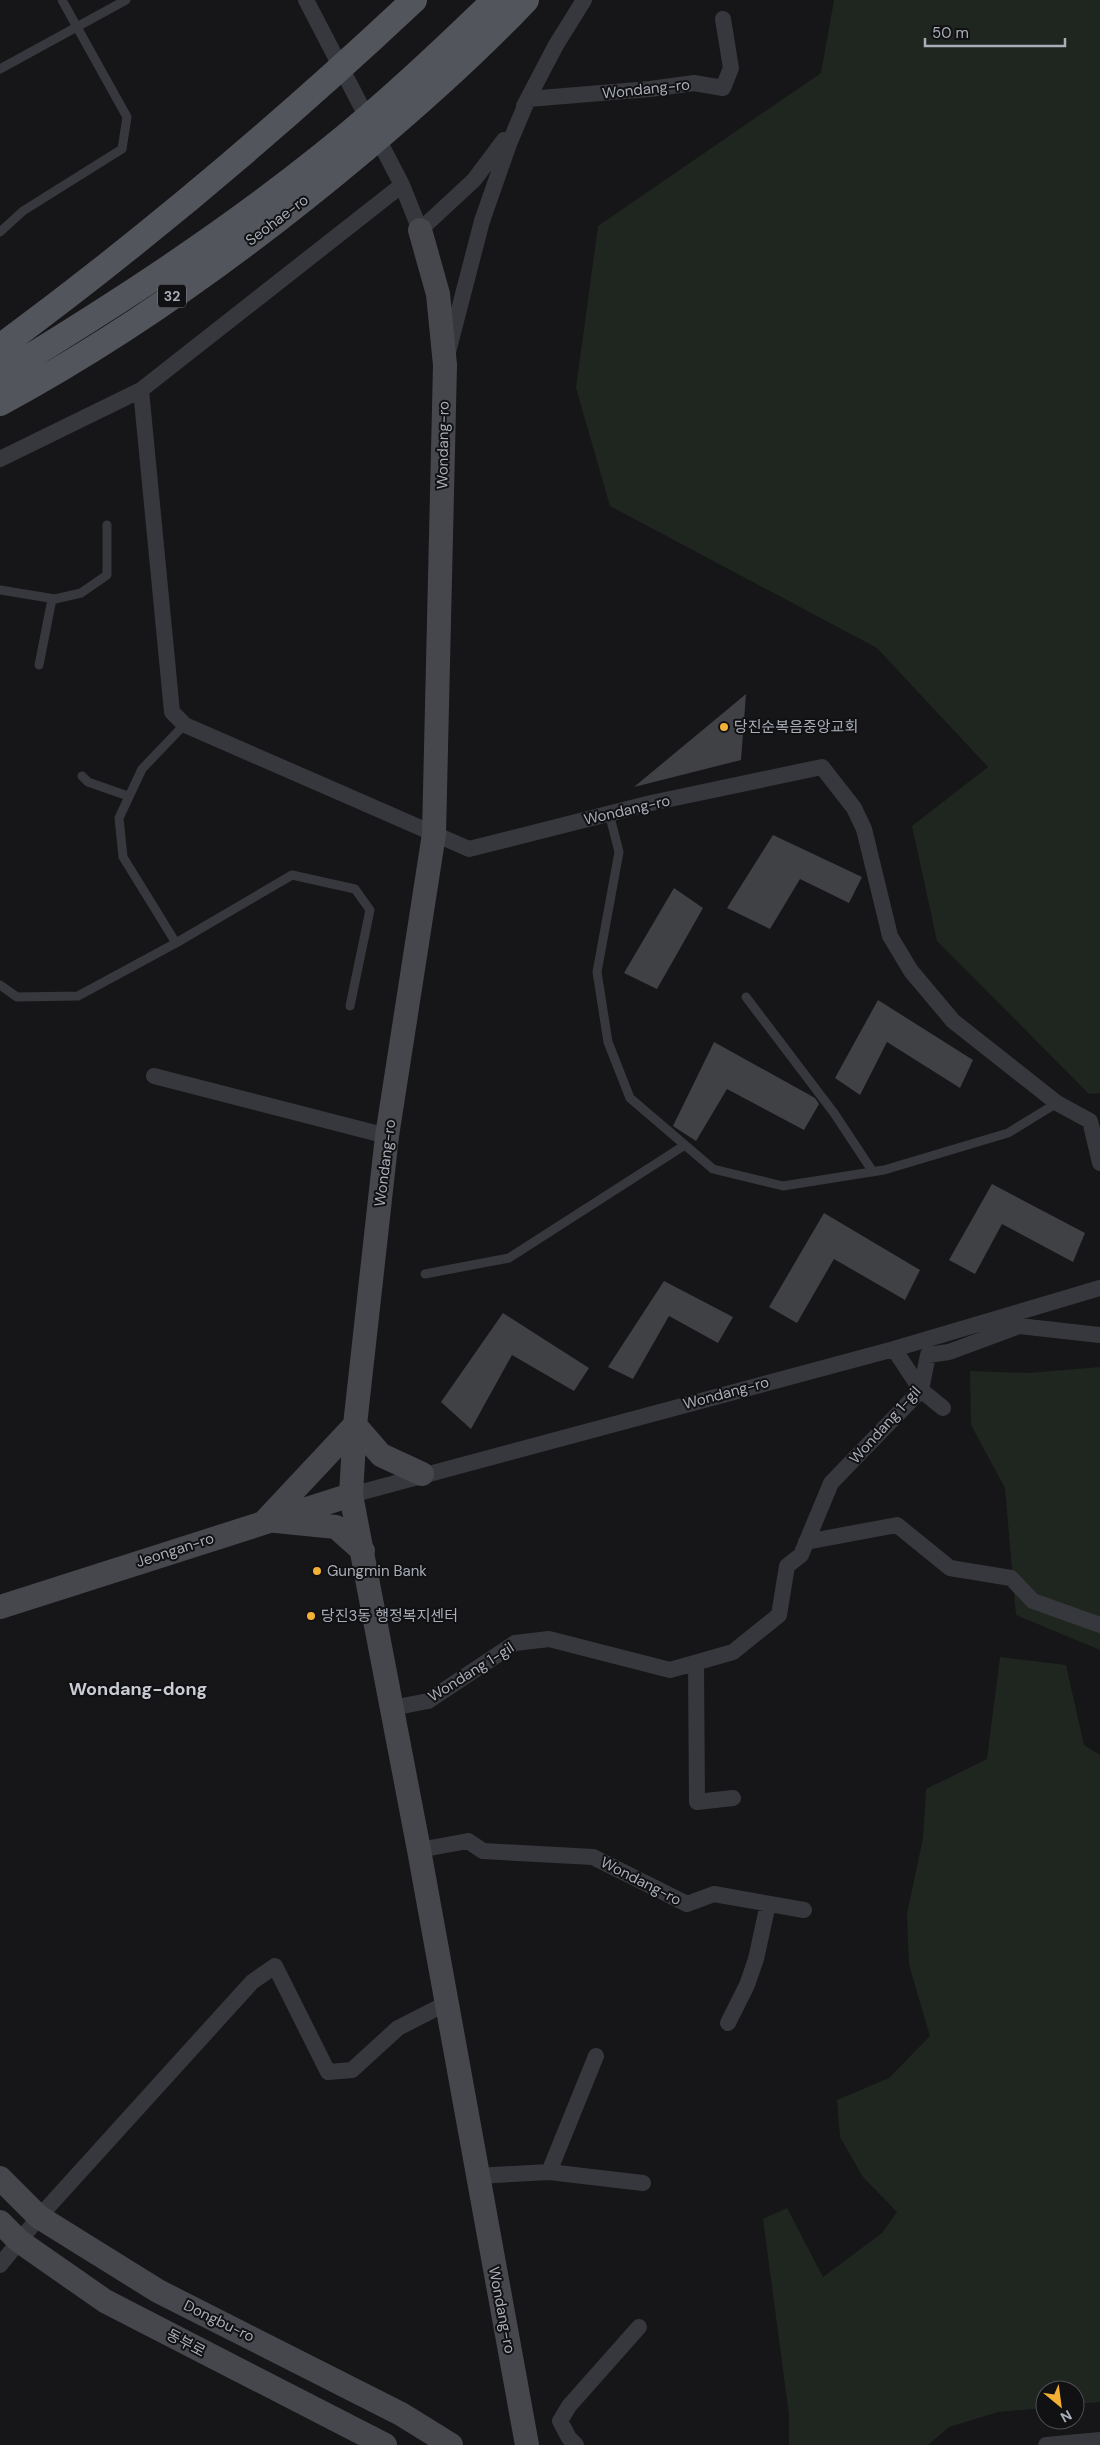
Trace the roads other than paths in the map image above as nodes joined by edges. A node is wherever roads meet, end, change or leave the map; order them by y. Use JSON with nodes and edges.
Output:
{"nodes":[{"id":1,"x":62,"y":0,"type":"edge"},
{"id":2,"x":126,"y":0,"type":"edge"},
{"id":3,"x":306,"y":0,"type":"edge"},
{"id":4,"x":414,"y":0,"type":"edge"},
{"id":5,"x":495,"y":0,"type":"edge"},
{"id":6,"x":526,"y":0,"type":"edge"},
{"id":7,"x":584,"y":0,"type":"edge"},
{"id":8,"x":723,"y":19,"type":"dead end"},
{"id":9,"x":77,"y":28,"type":"junction"},
{"id":10,"x":342,"y":67,"type":"junction"},
{"id":11,"x":0,"y":68,"type":"edge"},
{"id":12,"x":412,"y":94,"type":"junction"},
{"id":13,"x":528,"y":99,"type":"junction"},
{"id":14,"x":329,"y":164,"type":"junction"},
{"id":15,"x":402,"y":185,"type":"junction"},
{"id":16,"x":420,"y":230,"type":"junction"},
{"id":17,"x":0,"y":232,"type":"edge"},
{"id":18,"x":0,"y":346,"type":"edge"},
{"id":19,"x":445,"y":365,"type":"junction"},
{"id":20,"x":0,"y":375,"type":"edge"},
{"id":21,"x":141,"y":390,"type":"junction"},
{"id":22,"x":0,"y":403,"type":"edge"},
{"id":23,"x":0,"y":459,"type":"edge"},
{"id":24,"x":107,"y":525,"type":"dead end"},
{"id":25,"x":0,"y":590,"type":"edge"},
{"id":26,"x":55,"y":599,"type":"junction"},
{"id":27,"x":39,"y":665,"type":"dead end"},
{"id":28,"x":185,"y":724,"type":"junction"},
{"id":29,"x":82,"y":776,"type":"dead end"},
{"id":30,"x":128,"y":796,"type":"junction"},
{"id":31,"x":609,"y":813,"type":"junction"},
{"id":32,"x":434,"y":834,"type":"junction"},
{"id":33,"x":176,"y":943,"type":"junction"},
{"id":34,"x":0,"y":985,"type":"edge"},
{"id":35,"x":746,"y":997,"type":"dead end"},
{"id":36,"x":350,"y":1006,"type":"dead end"},
{"id":37,"x":154,"y":1076,"type":"dead end"},
{"id":38,"x":1057,"y":1103,"type":"junction"},
{"id":39,"x":387,"y":1136,"type":"junction"},
{"id":40,"x":685,"y":1144,"type":"junction"},
{"id":41,"x":1100,"y":1163,"type":"edge"},
{"id":42,"x":872,"y":1172,"type":"junction"},
{"id":43,"x":424,"y":1274,"type":"dead end"},
{"id":44,"x":1100,"y":1288,"type":"edge"},
{"id":45,"x":1100,"y":1335,"type":"edge"},
{"id":46,"x":894,"y":1348,"type":"junction"},
{"id":47,"x":921,"y":1390,"type":"junction"},
{"id":48,"x":943,"y":1408,"type":"dead end"},
{"id":49,"x":355,"y":1425,"type":"junction"},
{"id":50,"x":422,"y":1474,"type":"junction"},
{"id":51,"x":351,"y":1494,"type":"junction"},
{"id":52,"x":266,"y":1520,"type":"junction"},
{"id":53,"x":806,"y":1542,"type":"junction"},
{"id":54,"x":363,"y":1551,"type":"junction"},
{"id":55,"x":0,"y":1607,"type":"edge"},
{"id":56,"x":1100,"y":1624,"type":"edge"},
{"id":57,"x":696,"y":1664,"type":"junction"},
{"id":58,"x":392,"y":1708,"type":"junction"},
{"id":59,"x":733,"y":1798,"type":"dead end"},
{"id":60,"x":419,"y":1850,"type":"junction"},
{"id":61,"x":768,"y":1904,"type":"junction"},
{"id":62,"x":804,"y":1910,"type":"dead end"},
{"id":63,"x":445,"y":2004,"type":"junction"},
{"id":64,"x":728,"y":2023,"type":"dead end"},
{"id":65,"x":596,"y":2056,"type":"dead end"},
{"id":66,"x":549,"y":2172,"type":"junction"},
{"id":67,"x":476,"y":2176,"type":"junction"},
{"id":68,"x":0,"y":2178,"type":"edge"},
{"id":69,"x":643,"y":2183,"type":"dead end"},
{"id":70,"x":39,"y":2217,"type":"junction"},
{"id":71,"x":0,"y":2222,"type":"edge"},
{"id":72,"x":20,"y":2241,"type":"junction"},
{"id":73,"x":0,"y":2266,"type":"edge"},
{"id":74,"x":639,"y":2327,"type":"dead end"},
{"id":75,"x":1100,"y":2440,"type":"edge"},
{"id":76,"x":385,"y":2445,"type":"edge"},
{"id":77,"x":451,"y":2445,"type":"edge"},
{"id":78,"x":527,"y":2445,"type":"edge"},
{"id":79,"x":576,"y":2445,"type":"edge"},
{"id":80,"x":1046,"y":2445,"type":"edge"}],
"edges":[{"from":1,"to":9,"type":"lane"},
{"from":2,"to":9,"type":"lane"},
{"from":3,"to":10,"type":"street"},
{"from":4,"to":10,"type":"main road"},
{"from":5,"to":12,"type":"main road","name":"Seohae-ro","number":"32"},
{"from":6,"to":12,"type":"main road","name":"Seohae-ro","number":"32"},
{"from":7,"to":13,"type":"street"},
{"from":8,"to":13,"type":"street","name":"Wondang-ro"},
{"from":9,"to":11,"type":"lane"},
{"from":9,"to":17,"type":"lane"},
{"from":10,"to":15,"type":"street"},
{"from":10,"to":18,"type":"main road"},
{"from":12,"to":14,"type":"main road","name":"Seohae-ro","number":"32"},
{"from":13,"to":16,"type":"street"},
{"from":13,"to":19,"type":"street"},
{"from":14,"to":20,"type":"main road","name":"Seohae-ro","number":"32"},
{"from":14,"to":22,"type":"main road","name":"Seohae-ro","number":"32"},
{"from":15,"to":16,"type":"street"},
{"from":15,"to":21,"type":"street"},
{"from":16,"to":19,"type":"street","name":"Wondang-ro"},
{"from":19,"to":32,"type":"street","name":"Wondang-ro"},
{"from":21,"to":23,"type":"street"},
{"from":21,"to":28,"type":"street"},
{"from":24,"to":26,"type":"lane"},
{"from":25,"to":26,"type":"lane"},
{"from":26,"to":27,"type":"lane"},
{"from":28,"to":30,"type":"lane"},
{"from":28,"to":32,"type":"street","name":"Wondang-ro"},
{"from":29,"to":30,"type":"lane"},
{"from":30,"to":33,"type":"lane"},
{"from":31,"to":32,"type":"street","name":"Wondang-ro"},
{"from":31,"to":38,"type":"street","name":"Wondang-ro"},
{"from":31,"to":40,"type":"lane"},
{"from":32,"to":39,"type":"street","name":"Wondang-ro"},
{"from":33,"to":34,"type":"lane"},
{"from":33,"to":36,"type":"lane"},
{"from":35,"to":42,"type":"lane"},
{"from":37,"to":39,"type":"street"},
{"from":38,"to":41,"type":"street"},
{"from":38,"to":42,"type":"lane"},
{"from":39,"to":49,"type":"street","name":"Wondang-ro"},
{"from":40,"to":42,"type":"lane"},
{"from":40,"to":43,"type":"lane"},
{"from":44,"to":46,"type":"street","name":"Wondang-ro"},
{"from":45,"to":47,"type":"street","name":"Wondang 1-gil"},
{"from":46,"to":47,"type":"street"},
{"from":46,"to":50,"type":"street","name":"Wondang-ro"},
{"from":47,"to":48,"type":"street"},
{"from":47,"to":53,"type":"street","name":"Wondang 1-gil"},
{"from":49,"to":50,"type":"street"},
{"from":49,"to":51,"type":"street","name":"Wondang-ro"},
{"from":49,"to":52,"type":"street"},
{"from":50,"to":51,"type":"street","name":"Wondang-ro"},
{"from":51,"to":52,"type":"street","name":"Jeongan-ro"},
{"from":51,"to":54,"type":"street","name":"Wondang-ro"},
{"from":52,"to":54,"type":"street"},
{"from":52,"to":55,"type":"street","name":"Jeongan-ro"},
{"from":53,"to":56,"type":"street"},
{"from":53,"to":57,"type":"street","name":"Wondang 1-gil"},
{"from":54,"to":58,"type":"street","name":"Wondang-ro"},
{"from":57,"to":58,"type":"street","name":"Wondang 1-gil"},
{"from":57,"to":59,"type":"street"},
{"from":58,"to":60,"type":"street","name":"Wondang-ro"},
{"from":60,"to":61,"type":"street","name":"Wondang-ro"},
{"from":60,"to":63,"type":"street","name":"Wondang-ro"},
{"from":61,"to":62,"type":"street","name":"Wondang-ro"},
{"from":61,"to":64,"type":"street"},
{"from":63,"to":67,"type":"street","name":"Wondang-ro"},
{"from":63,"to":70,"type":"street"},
{"from":65,"to":66,"type":"street"},
{"from":66,"to":67,"type":"street"},
{"from":66,"to":69,"type":"street"},
{"from":67,"to":78,"type":"street","name":"Wondang-ro"},
{"from":68,"to":70,"type":"street","name":"Dongbu-ro"},
{"from":70,"to":72,"type":"street"},
{"from":70,"to":77,"type":"street","name":"Dongbu-ro"},
{"from":71,"to":72,"type":"street","name":"동부로"},
{"from":72,"to":73,"type":"street"},
{"from":72,"to":76,"type":"street","name":"동부로"},
{"from":74,"to":79,"type":"street"},
{"from":75,"to":80,"type":"street"}]}
